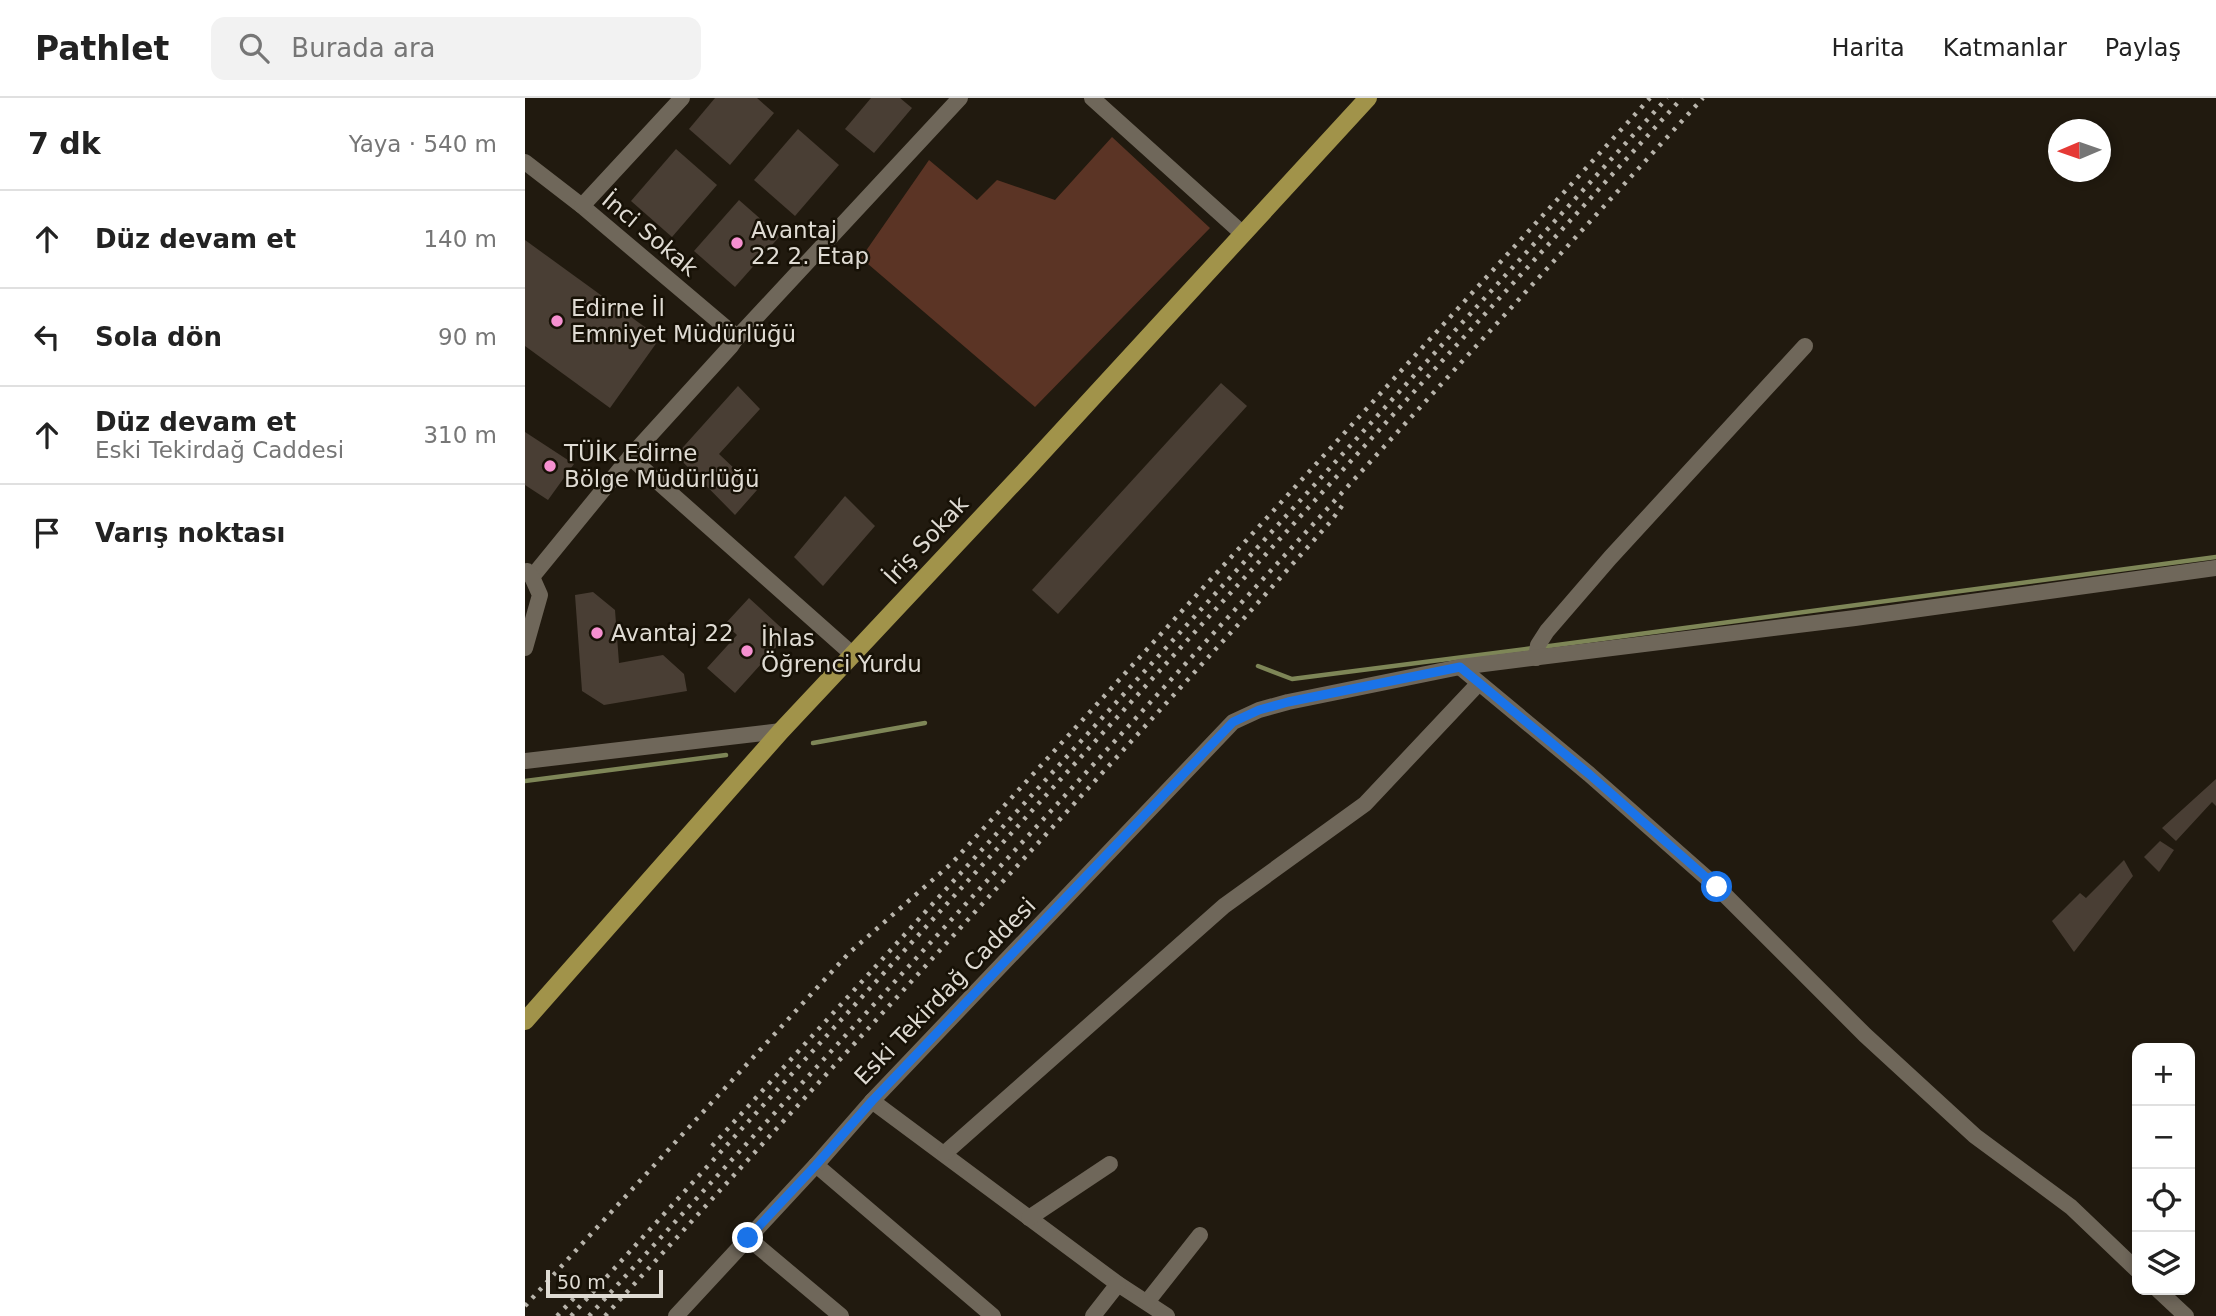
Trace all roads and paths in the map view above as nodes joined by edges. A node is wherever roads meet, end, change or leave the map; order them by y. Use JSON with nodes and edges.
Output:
{"nodes":[{"id":1,"x":682,"y":98,"type":"edge"},
{"id":2,"x":960,"y":98,"type":"edge"},
{"id":3,"x":1092,"y":98,"type":"edge"},
{"id":4,"x":1368,"y":98,"type":"edge"},
{"id":5,"x":525,"y":162,"type":"edge"},
{"id":6,"x":582,"y":206,"type":"junction"},
{"id":7,"x":1243,"y":234,"type":"junction"},
{"id":8,"x":735,"y":340,"type":"junction"},
{"id":9,"x":1805,"y":346,"type":"dead end"},
{"id":10,"x":630,"y":457,"type":"junction"},
{"id":11,"x":2216,"y":568,"type":"edge"},
{"id":12,"x":529,"y":573,"type":"edge"},
{"id":13,"x":525,"y":648,"type":"edge"},
{"id":14,"x":1537,"y":653,"type":"junction"},
{"id":15,"x":852,"y":654,"type":"junction"},
{"id":16,"x":1460,"y":667,"type":"junction"},
{"id":17,"x":1479,"y":683,"type":"junction"},
{"id":18,"x":781,"y":731,"type":"junction"},
{"id":19,"x":525,"y":761,"type":"edge"},
{"id":20,"x":525,"y":1021,"type":"edge"},
{"id":21,"x":872,"y":1101,"type":"junction"},
{"id":22,"x":944,"y":1153,"type":"junction"},
{"id":23,"x":1110,"y":1164,"type":"dead end"},
{"id":24,"x":816,"y":1165,"type":"junction"},
{"id":25,"x":1029,"y":1218,"type":"junction"},
{"id":26,"x":1201,"y":1235,"type":"dead end"},
{"id":27,"x":748,"y":1238,"type":"junction"},
{"id":28,"x":2132,"y":1265,"type":"edge"},
{"id":29,"x":1118,"y":1284,"type":"junction"},
{"id":30,"x":2163,"y":1295,"type":"edge"},
{"id":31,"x":1147,"y":1302,"type":"junction"},
{"id":32,"x":676,"y":1316,"type":"edge"},
{"id":33,"x":841,"y":1316,"type":"edge"},
{"id":34,"x":993,"y":1316,"type":"edge"},
{"id":35,"x":1093,"y":1316,"type":"edge"},
{"id":36,"x":1167,"y":1316,"type":"edge"},
{"id":37,"x":2186,"y":1316,"type":"edge"}],
"edges":[{"from":1,"to":6,"type":"street"},
{"from":2,"to":8,"type":"street"},
{"from":3,"to":7,"type":"street"},
{"from":4,"to":7,"type":"main road","name":"İriş Sokak"},
{"from":5,"to":6,"type":"street","name":"İnci Sokak"},
{"from":6,"to":8,"type":"street","name":"İnci Sokak"},
{"from":7,"to":15,"type":"main road","name":"İriş Sokak"},
{"from":8,"to":10,"type":"street"},
{"from":9,"to":14,"type":"street"},
{"from":10,"to":12,"type":"street"},
{"from":10,"to":15,"type":"street"},
{"from":11,"to":14,"type":"street","name":"Eski Tekirdağ Caddesi"},
{"from":12,"to":13,"type":"street"},
{"from":14,"to":16,"type":"street","name":"Eski Tekirdağ Caddesi"},
{"from":15,"to":18,"type":"main road","name":"İriş Sokak"},
{"from":16,"to":17,"type":"street"},
{"from":16,"to":21,"type":"street","name":"Eski Tekirdağ Caddesi"},
{"from":17,"to":22,"type":"street"},
{"from":17,"to":28,"type":"street"},
{"from":18,"to":19,"type":"street"},
{"from":18,"to":20,"type":"main road","name":"İriş Sokak"},
{"from":21,"to":22,"type":"street"},
{"from":21,"to":24,"type":"street","name":"Eski Tekirdağ Caddesi"},
{"from":22,"to":25,"type":"street"},
{"from":23,"to":25,"type":"street"},
{"from":24,"to":27,"type":"street","name":"Eski Tekirdağ Caddesi"},
{"from":24,"to":34,"type":"street"},
{"from":25,"to":29,"type":"street"},
{"from":26,"to":31,"type":"street"},
{"from":27,"to":32,"type":"street","name":"Eski Tekirdağ Caddesi"},
{"from":27,"to":33,"type":"street"},
{"from":29,"to":31,"type":"street"},
{"from":29,"to":35,"type":"street"},
{"from":30,"to":37,"type":"street"},
{"from":31,"to":36,"type":"street"}]}
